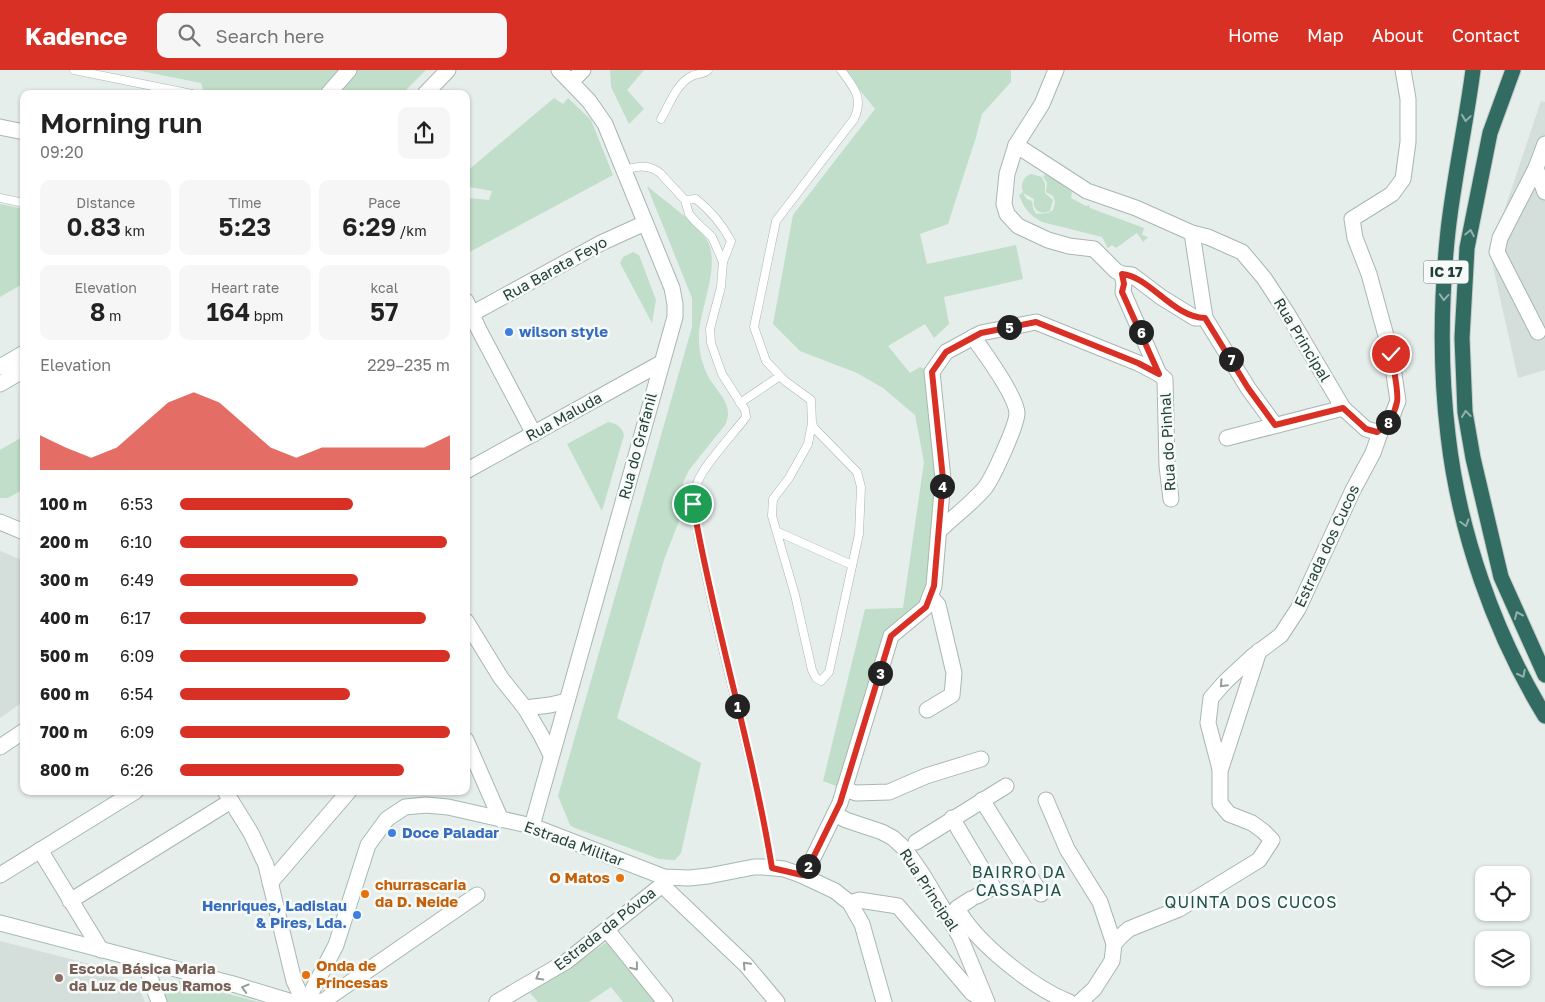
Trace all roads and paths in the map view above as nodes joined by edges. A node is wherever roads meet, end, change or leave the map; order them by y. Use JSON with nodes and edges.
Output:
{"nodes":[{"id":1,"x":74,"y":70,"type":"edge"},
{"id":2,"x":349,"y":70,"type":"edge"},
{"id":3,"x":448,"y":70,"type":"edge"},
{"id":4,"x":559,"y":70,"type":"edge"},
{"id":5,"x":583,"y":70,"type":"edge"},
{"id":6,"x":708,"y":70,"type":"edge"},
{"id":7,"x":841,"y":70,"type":"edge"},
{"id":8,"x":1056,"y":70,"type":"edge"},
{"id":9,"x":1403,"y":70,"type":"edge"},
{"id":10,"x":1473,"y":70,"type":"edge"},
{"id":11,"x":1513,"y":70,"type":"edge"},
{"id":12,"x":572,"y":82,"type":"junction"},
{"id":13,"x":172,"y":90,"type":"edge"},
{"id":14,"x":332,"y":90,"type":"edge"},
{"id":15,"x":429,"y":90,"type":"edge"},
{"id":16,"x":661,"y":119,"type":"dead end"},
{"id":17,"x":0,"y":127,"type":"edge"},
{"id":18,"x":20,"y":131,"type":"edge"},
{"id":19,"x":1545,"y":144,"type":"edge"},
{"id":20,"x":1016,"y":145,"type":"junction"},
{"id":21,"x":1536,"y":168,"type":"junction"},
{"id":22,"x":624,"y":170,"type":"junction"},
{"id":23,"x":1545,"y":192,"type":"edge"},
{"id":24,"x":0,"y":198,"type":"edge"},
{"id":25,"x":686,"y":200,"type":"junction"},
{"id":26,"x":20,"y":202,"type":"edge"},
{"id":27,"x":645,"y":223,"type":"junction"},
{"id":28,"x":1192,"y":232,"type":"junction"},
{"id":29,"x":723,"y":262,"type":"junction"},
{"id":30,"x":1122,"y":274,"type":"junction"},
{"id":31,"x":470,"y":310,"type":"edge"},
{"id":32,"x":470,"y":314,"type":"edge"},
{"id":33,"x":1205,"y":318,"type":"junction"},
{"id":34,"x":1538,"y":332,"type":"dead end"},
{"id":35,"x":974,"y":337,"type":"junction"},
{"id":36,"x":20,"y":355,"type":"edge"},
{"id":37,"x":661,"y":363,"type":"junction"},
{"id":38,"x":0,"y":367,"type":"edge"},
{"id":39,"x":20,"y":372,"type":"edge"},
{"id":40,"x":1159,"y":374,"type":"junction"},
{"id":41,"x":780,"y":376,"type":"junction"},
{"id":42,"x":0,"y":384,"type":"edge"},
{"id":43,"x":740,"y":402,"type":"junction"},
{"id":44,"x":1343,"y":408,"type":"junction"},
{"id":45,"x":812,"y":423,"type":"junction"},
{"id":46,"x":1275,"y":425,"type":"junction"},
{"id":47,"x":1381,"y":430,"type":"junction"},
{"id":48,"x":534,"y":434,"type":"junction"},
{"id":49,"x":1227,"y":438,"type":"dead end"},
{"id":50,"x":470,"y":469,"type":"edge"},
{"id":51,"x":1171,"y":499,"type":"dead end"},
{"id":52,"x":0,"y":522,"type":"edge"},
{"id":53,"x":20,"y":530,"type":"edge"},
{"id":54,"x":939,"y":531,"type":"junction"},
{"id":55,"x":778,"y":532,"type":"junction"},
{"id":56,"x":852,"y":565,"type":"junction"},
{"id":57,"x":930,"y":596,"type":"junction"},
{"id":58,"x":470,"y":627,"type":"edge"},
{"id":59,"x":1260,"y":652,"type":"junction"},
{"id":60,"x":1545,"y":675,"type":"edge"},
{"id":61,"x":566,"y":701,"type":"junction"},
{"id":62,"x":525,"y":708,"type":"junction"},
{"id":63,"x":927,"y":710,"type":"dead end"},
{"id":64,"x":1545,"y":716,"type":"edge"},
{"id":65,"x":20,"y":734,"type":"edge"},
{"id":66,"x":0,"y":747,"type":"edge"},
{"id":67,"x":470,"y":749,"type":"edge"},
{"id":68,"x":551,"y":755,"type":"junction"},
{"id":69,"x":981,"y":759,"type":"dead end"},
{"id":70,"x":1220,"y":771,"type":"junction"},
{"id":71,"x":1006,"y":786,"type":"dead end"},
{"id":72,"x":844,"y":789,"type":"junction"},
{"id":73,"x":129,"y":795,"type":"edge"},
{"id":74,"x":346,"y":795,"type":"edge"},
{"id":75,"x":228,"y":796,"type":"edge"},
{"id":76,"x":982,"y":800,"type":"junction"},
{"id":77,"x":1046,"y":800,"type":"dead end"},
{"id":78,"x":835,"y":814,"type":"junction"},
{"id":79,"x":952,"y":818,"type":"junction"},
{"id":80,"x":502,"y":820,"type":"junction"},
{"id":81,"x":532,"y":826,"type":"junction"},
{"id":82,"x":916,"y":842,"type":"dead end"},
{"id":83,"x":40,"y":850,"type":"junction"},
{"id":84,"x":772,"y":868,"type":"junction"},
{"id":85,"x":0,"y":875,"type":"edge"},
{"id":86,"x":802,"y":875,"type":"junction"},
{"id":87,"x":663,"y":881,"type":"junction"},
{"id":88,"x":270,"y":883,"type":"junction"},
{"id":89,"x":1041,"y":894,"type":"dead end"},
{"id":90,"x":477,"y":895,"type":"dead end"},
{"id":91,"x":70,"y":900,"type":"junction"},
{"id":92,"x":850,"y":903,"type":"junction"},
{"id":93,"x":0,"y":924,"type":"edge"},
{"id":94,"x":607,"y":930,"type":"junction"},
{"id":95,"x":1114,"y":944,"type":"junction"},
{"id":96,"x":101,"y":950,"type":"junction"},
{"id":97,"x":144,"y":961,"type":"junction"},
{"id":98,"x":1095,"y":996,"type":"edge"},
{"id":99,"x":159,"y":1002,"type":"edge"},
{"id":100,"x":292,"y":1002,"type":"edge"},
{"id":101,"x":304,"y":1002,"type":"edge"},
{"id":102,"x":308,"y":1002,"type":"edge"},
{"id":103,"x":319,"y":1002,"type":"edge"},
{"id":104,"x":497,"y":1002,"type":"edge"},
{"id":105,"x":665,"y":1002,"type":"edge"},
{"id":106,"x":778,"y":1002,"type":"edge"},
{"id":107,"x":884,"y":1002,"type":"edge"},
{"id":108,"x":987,"y":1002,"type":"edge"},
{"id":109,"x":1069,"y":1002,"type":"edge"},
{"id":110,"x":1080,"y":1002,"type":"edge"}],
"edges":[{"from":1,"to":13,"type":"lane"},
{"from":2,"to":14,"type":"street"},
{"from":3,"to":15,"type":"street"},
{"from":4,"to":12,"type":"street"},
{"from":5,"to":12,"type":"street"},
{"from":6,"to":16,"type":"lane"},
{"from":7,"to":41,"type":"lane"},
{"from":8,"to":20,"type":"street"},
{"from":9,"to":47,"type":"street"},
{"from":10,"to":64,"type":"highway","number":"IC 17","one_way":true},
{"from":60,"to":11,"type":"highway","number":"IC 17","one_way":true},
{"from":12,"to":22,"type":"street","name":"Rua do Grafanil"},
{"from":17,"to":18,"type":"street"},
{"from":19,"to":21,"type":"street"},
{"from":20,"to":28,"type":"street","name":"Rua Principal"},
{"from":20,"to":30,"type":"street"},
{"from":21,"to":23,"type":"street"},
{"from":21,"to":34,"type":"street"},
{"from":22,"to":25,"type":"lane"},
{"from":22,"to":27,"type":"street","name":"Rua do Grafanil"},
{"from":24,"to":26,"type":"lane"},
{"from":25,"to":29,"type":"lane"},
{"from":25,"to":29,"type":"lane"},
{"from":27,"to":31,"type":"street","name":"Rua Barata Feyo"},
{"from":27,"to":37,"type":"street","name":"Rua do Grafanil"},
{"from":28,"to":33,"type":"street"},
{"from":28,"to":44,"type":"street","name":"Rua Principal"},
{"from":29,"to":43,"type":"lane"},
{"from":30,"to":33,"type":"street"},
{"from":30,"to":40,"type":"street","name":"Rua do Pinhal"},
{"from":32,"to":48,"type":"street"},
{"from":33,"to":46,"type":"street"},
{"from":35,"to":40,"type":"street"},
{"from":35,"to":54,"type":"street"},
{"from":35,"to":54,"type":"street"},
{"from":36,"to":38,"type":"street"},
{"from":37,"to":48,"type":"street","name":"Rua Maluda"},
{"from":37,"to":61,"type":"street","name":"Rua do Grafanil"},
{"from":39,"to":42,"type":"street"},
{"from":40,"to":51,"type":"street","name":"Rua do Pinhal"},
{"from":41,"to":43,"type":"lane"},
{"from":41,"to":45,"type":"lane"},
{"from":43,"to":84,"type":"lane"},
{"from":44,"to":46,"type":"street"},
{"from":44,"to":47,"type":"street","name":"Rua Principal"},
{"from":45,"to":55,"type":"lane"},
{"from":45,"to":56,"type":"lane"},
{"from":46,"to":49,"type":"street"},
{"from":47,"to":59,"type":"street","name":"Estrada dos Cucos"},
{"from":48,"to":50,"type":"street","name":"Rua Maluda"},
{"from":52,"to":53,"type":"street"},
{"from":54,"to":57,"type":"street"},
{"from":55,"to":56,"type":"lane"},
{"from":55,"to":56,"type":"lane"},
{"from":57,"to":63,"type":"street"},
{"from":57,"to":72,"type":"street"},
{"from":58,"to":62,"type":"street"},
{"from":59,"to":70,"type":"street","name":"Estrada dos Cucos"},
{"from":59,"to":70,"type":"street","name":"Estrada dos Cucos","one_way":true},
{"from":61,"to":62,"type":"street"},
{"from":61,"to":68,"type":"street","name":"Rua do Grafanil"},
{"from":62,"to":68,"type":"street"},
{"from":65,"to":66,"type":"street"},
{"from":67,"to":80,"type":"street"},
{"from":68,"to":81,"type":"street","name":"Rua do Grafanil"},
{"from":69,"to":72,"type":"street"},
{"from":70,"to":95,"type":"street","name":"Estrada dos Cucos"},
{"from":71,"to":76,"type":"street"},
{"from":72,"to":78,"type":"street"},
{"from":73,"to":83,"type":"street"},
{"from":74,"to":88,"type":"street"},
{"from":75,"to":88,"type":"street"},
{"from":75,"to":91,"type":"street"},
{"from":76,"to":79,"type":"street"},
{"from":76,"to":89,"type":"street"},
{"from":77,"to":95,"type":"street"},
{"from":78,"to":86,"type":"street"},
{"from":78,"to":108,"type":"street","name":"Rua Principal"},
{"from":79,"to":82,"type":"street"},
{"from":79,"to":109,"type":"street"},
{"from":80,"to":81,"type":"street","name":"Estrada Militar"},
{"from":80,"to":102,"type":"street","name":"Estrada Militar"},
{"from":81,"to":87,"type":"street","name":"Estrada Militar"},
{"from":83,"to":85,"type":"street"},
{"from":83,"to":91,"type":"street"},
{"from":84,"to":86,"type":"street","name":"Estrada Militar"},
{"from":84,"to":87,"type":"street","name":"Estrada Militar"},
{"from":86,"to":92,"type":"street","name":"Estrada Militar"},
{"from":87,"to":94,"type":"street","name":"Estrada da Póvoa"},
{"from":106,"to":87,"type":"street","one_way":true},
{"from":88,"to":101,"type":"street"},
{"from":90,"to":103,"type":"street"},
{"from":91,"to":96,"type":"street"},
{"from":92,"to":107,"type":"street","name":"Estrada Militar"},
{"from":92,"to":108,"type":"street"},
{"from":93,"to":96,"type":"street"},
{"from":94,"to":104,"type":"street","name":"Estrada da Póvoa","one_way":true},
{"from":94,"to":105,"type":"street","one_way":true},
{"from":95,"to":98,"type":"street"},
{"from":96,"to":97,"type":"street"},
{"from":97,"to":99,"type":"street"},
{"from":100,"to":97,"type":"street","one_way":true},
{"from":98,"to":110,"type":"street"}]}
